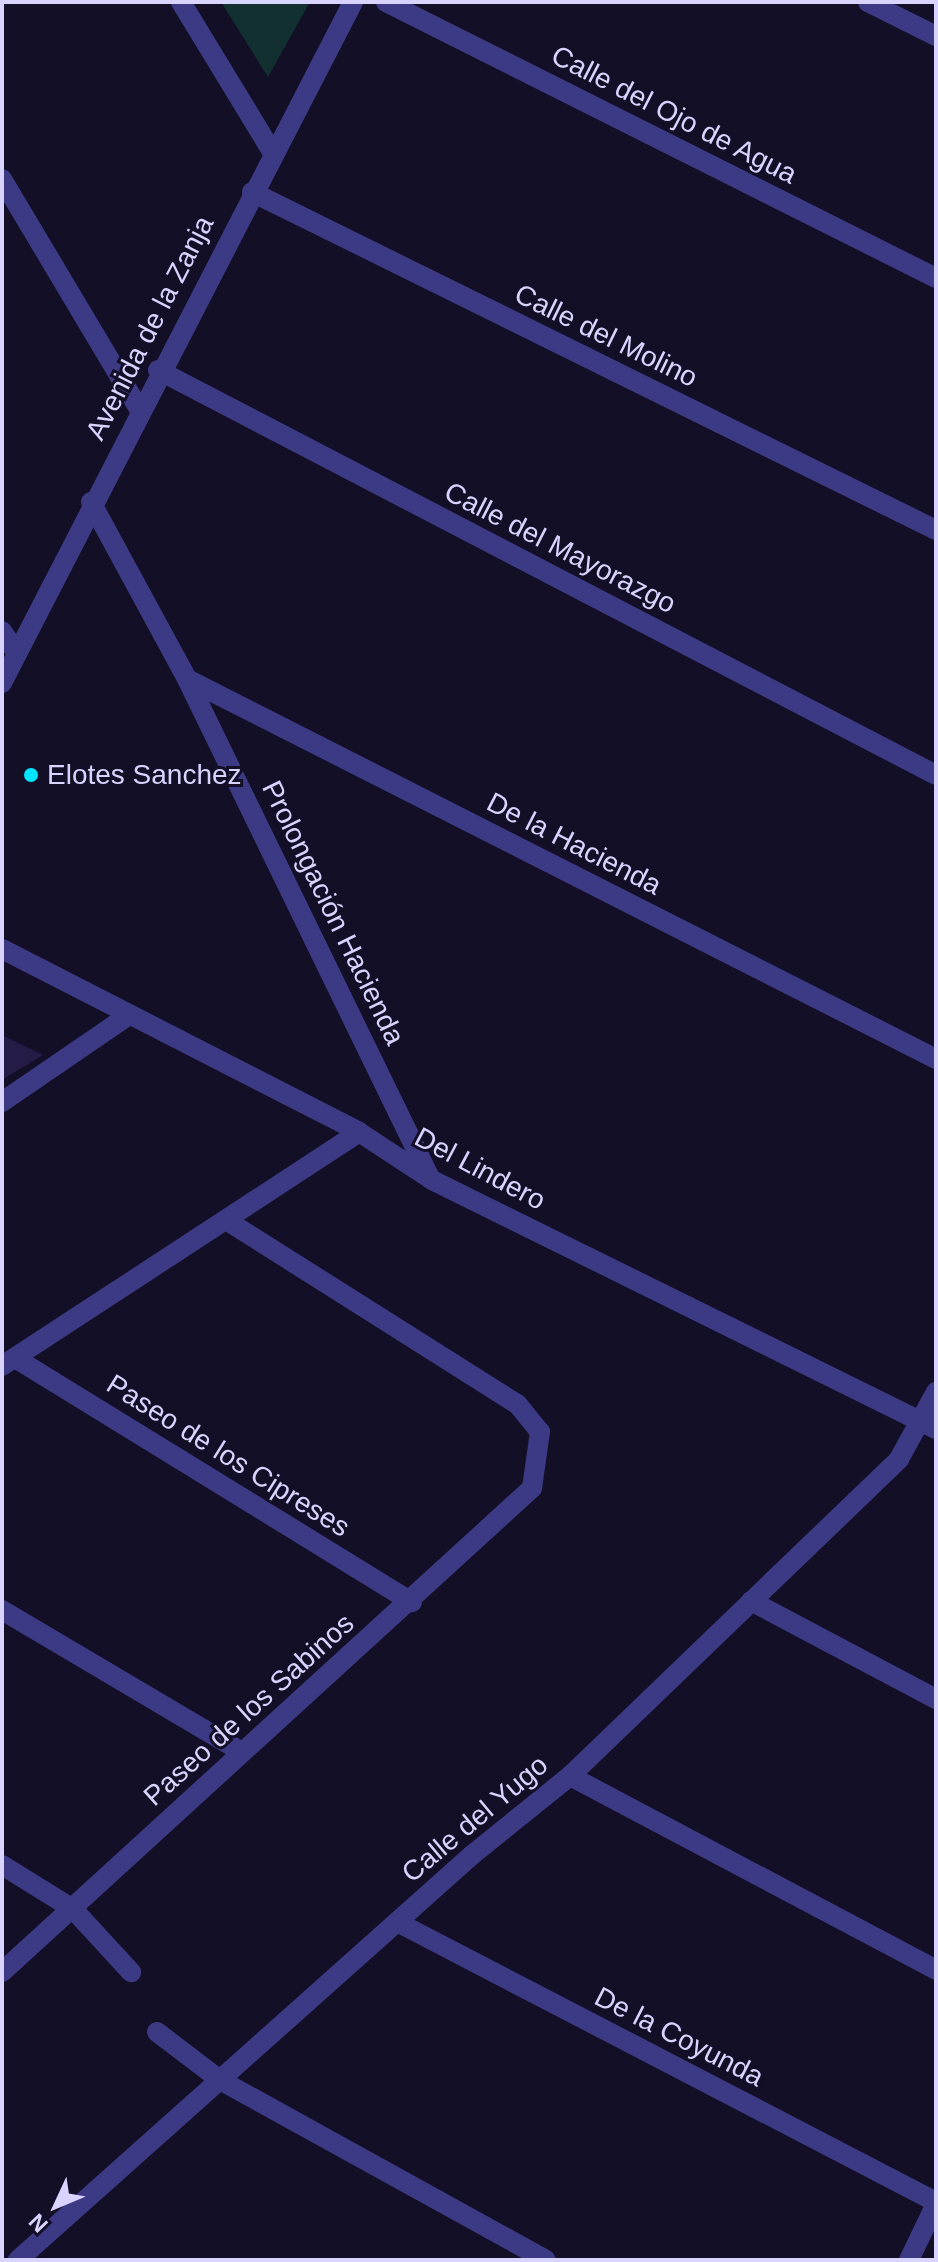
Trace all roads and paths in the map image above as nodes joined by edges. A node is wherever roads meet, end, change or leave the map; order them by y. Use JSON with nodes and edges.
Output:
{"nodes":[{"id":1,"x":181,"y":2,"type":"edge"},
{"id":2,"x":353,"y":2,"type":"edge"},
{"id":3,"x":386,"y":2,"type":"edge"},
{"id":4,"x":868,"y":2,"type":"edge"},
{"id":5,"x":936,"y":36,"type":"edge"},
{"id":6,"x":271,"y":150,"type":"junction"},
{"id":7,"x":2,"y":179,"type":"edge"},
{"id":8,"x":252,"y":192,"type":"junction"},
{"id":9,"x":936,"y":278,"type":"edge"},
{"id":10,"x":158,"y":370,"type":"junction"},
{"id":11,"x":141,"y":412,"type":"junction"},
{"id":12,"x":91,"y":502,"type":"junction"},
{"id":13,"x":936,"y":530,"type":"edge"},
{"id":14,"x":2,"y":631,"type":"edge"},
{"id":15,"x":17,"y":653,"type":"junction"},
{"id":16,"x":187,"y":679,"type":"junction"},
{"id":17,"x":2,"y":683,"type":"edge"},
{"id":18,"x":936,"y":775,"type":"edge"},
{"id":19,"x":2,"y":949,"type":"edge"},
{"id":20,"x":129,"y":1015,"type":"junction"},
{"id":21,"x":936,"y":1059,"type":"edge"},
{"id":22,"x":2,"y":1102,"type":"edge"},
{"id":23,"x":359,"y":1132,"type":"junction"},
{"id":24,"x":432,"y":1180,"type":"junction"},
{"id":25,"x":231,"y":1223,"type":"junction"},
{"id":26,"x":9,"y":1362,"type":"edge"},
{"id":27,"x":936,"y":1392,"type":"edge"},
{"id":28,"x":928,"y":1425,"type":"edge"},
{"id":29,"x":751,"y":1601,"type":"junction"},
{"id":30,"x":412,"y":1602,"type":"junction"},
{"id":31,"x":2,"y":1610,"type":"edge"},
{"id":32,"x":936,"y":1699,"type":"edge"},
{"id":33,"x":242,"y":1752,"type":"junction"},
{"id":34,"x":570,"y":1776,"type":"junction"},
{"id":35,"x":2,"y":1865,"type":"edge"},
{"id":36,"x":73,"y":1909,"type":"junction"},
{"id":37,"x":397,"y":1922,"type":"junction"},
{"id":38,"x":936,"y":1970,"type":"edge"},
{"id":39,"x":2,"y":1972,"type":"edge"},
{"id":40,"x":131,"y":1972,"type":"dead end"},
{"id":41,"x":157,"y":2032,"type":"dead end"},
{"id":42,"x":220,"y":2080,"type":"junction"},
{"id":43,"x":936,"y":2203,"type":"edge"},
{"id":44,"x":32,"y":2257,"type":"edge"},
{"id":45,"x":546,"y":2260,"type":"edge"},
{"id":46,"x":909,"y":2260,"type":"edge"}],
"edges":[{"from":1,"to":6,"type":"street"},
{"from":2,"to":6,"type":"street","name":"Avenida de la Zanja"},
{"from":3,"to":9,"type":"street","name":"Calle del Ojo de Agua"},
{"from":4,"to":5,"type":"street"},
{"from":6,"to":8,"type":"street","name":"Avenida de la Zanja"},
{"from":7,"to":11,"type":"street"},
{"from":8,"to":10,"type":"street","name":"Avenida de la Zanja"},
{"from":8,"to":13,"type":"street","name":"Calle del Molino"},
{"from":10,"to":11,"type":"street","name":"Avenida de la Zanja"},
{"from":10,"to":18,"type":"street","name":"Calle del Mayorazgo"},
{"from":11,"to":12,"type":"street","name":"Avenida de la Zanja"},
{"from":12,"to":15,"type":"street","name":"Avenida de la Zanja"},
{"from":12,"to":16,"type":"street","name":"Prolongación Hacienda"},
{"from":14,"to":15,"type":"street"},
{"from":15,"to":17,"type":"street","name":"Avenida de la Zanja"},
{"from":16,"to":21,"type":"street","name":"De la Hacienda"},
{"from":16,"to":24,"type":"street","name":"Prolongación Hacienda"},
{"from":19,"to":20,"type":"street","name":"Del Lindero"},
{"from":20,"to":22,"type":"street"},
{"from":20,"to":23,"type":"street","name":"Del Lindero"},
{"from":23,"to":24,"type":"street","name":"Del Lindero"},
{"from":23,"to":25,"type":"street"},
{"from":24,"to":28,"type":"street","name":"Del Lindero"},
{"from":25,"to":26,"type":"street"},
{"from":25,"to":30,"type":"street","name":"Paseo de los Sabinos"},
{"from":26,"to":30,"type":"street","name":"Paseo de los Cipreses"},
{"from":27,"to":28,"type":"street","name":"Calle del Yugo"},
{"from":28,"to":29,"type":"street","name":"Calle del Yugo"},
{"from":29,"to":32,"type":"street"},
{"from":29,"to":34,"type":"street","name":"Calle del Yugo"},
{"from":30,"to":33,"type":"street","name":"Paseo de los Sabinos"},
{"from":31,"to":33,"type":"street"},
{"from":33,"to":36,"type":"street","name":"Paseo de los Sabinos"},
{"from":34,"to":37,"type":"street","name":"Calle del Yugo"},
{"from":34,"to":38,"type":"street"},
{"from":35,"to":36,"type":"street"},
{"from":36,"to":39,"type":"street","name":"Paseo de los Sabinos"},
{"from":36,"to":40,"type":"street"},
{"from":37,"to":42,"type":"street","name":"Calle del Yugo"},
{"from":37,"to":43,"type":"street","name":"De la Coyunda"},
{"from":41,"to":42,"type":"street"},
{"from":42,"to":44,"type":"street","name":"Calle del Yugo"},
{"from":42,"to":45,"type":"street"},
{"from":43,"to":46,"type":"street"}]}
